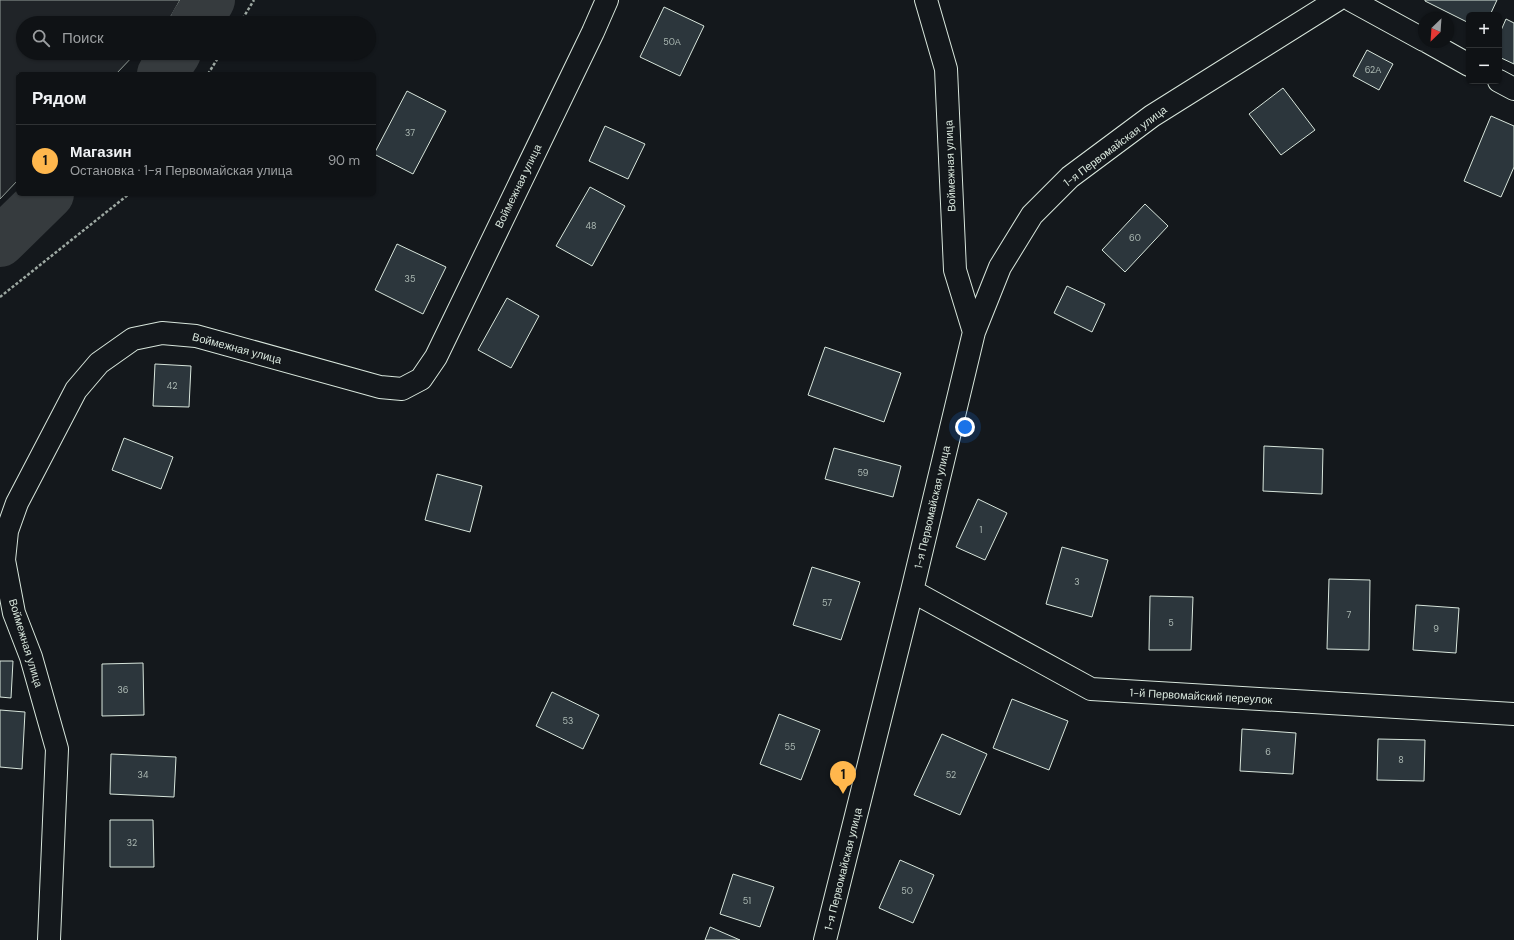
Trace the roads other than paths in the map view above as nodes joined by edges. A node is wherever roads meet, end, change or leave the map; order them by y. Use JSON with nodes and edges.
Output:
{"nodes":[{"id":1,"x":606,"y":0,"type":"edge"},
{"id":2,"x":926,"y":0,"type":"edge"},
{"id":3,"x":1337,"y":0,"type":"edge"},
{"id":4,"x":1351,"y":0,"type":"edge"},
{"id":5,"x":1418,"y":37,"type":"edge"},
{"id":6,"x":1439,"y":48,"type":"edge"},
{"id":7,"x":1466,"y":63,"type":"edge"},
{"id":8,"x":1502,"y":83,"type":"edge"},
{"id":9,"x":1514,"y":89,"type":"edge"},
{"id":10,"x":974,"y":332,"type":"junction"},
{"id":11,"x":912,"y":591,"type":"junction"},
{"id":12,"x":1514,"y":714,"type":"edge"},
{"id":13,"x":48,"y":940,"type":"edge"},
{"id":14,"x":826,"y":940,"type":"edge"}],
"edges":[{"from":1,"to":13,"type":"street","name":"Воймежная улица"},
{"from":2,"to":10,"type":"street","name":"Воймежная улица"},
{"from":3,"to":10,"type":"street","name":"1-я Первомайская улица"},
{"from":4,"to":5,"type":"street"},
{"from":6,"to":7,"type":"street"},
{"from":8,"to":9,"type":"street"},
{"from":10,"to":11,"type":"street","name":"1-я Первомайская улица"},
{"from":11,"to":12,"type":"street","name":"1-й Первомайский переулок"},
{"from":11,"to":14,"type":"street","name":"1-я Первомайская улица"}]}
